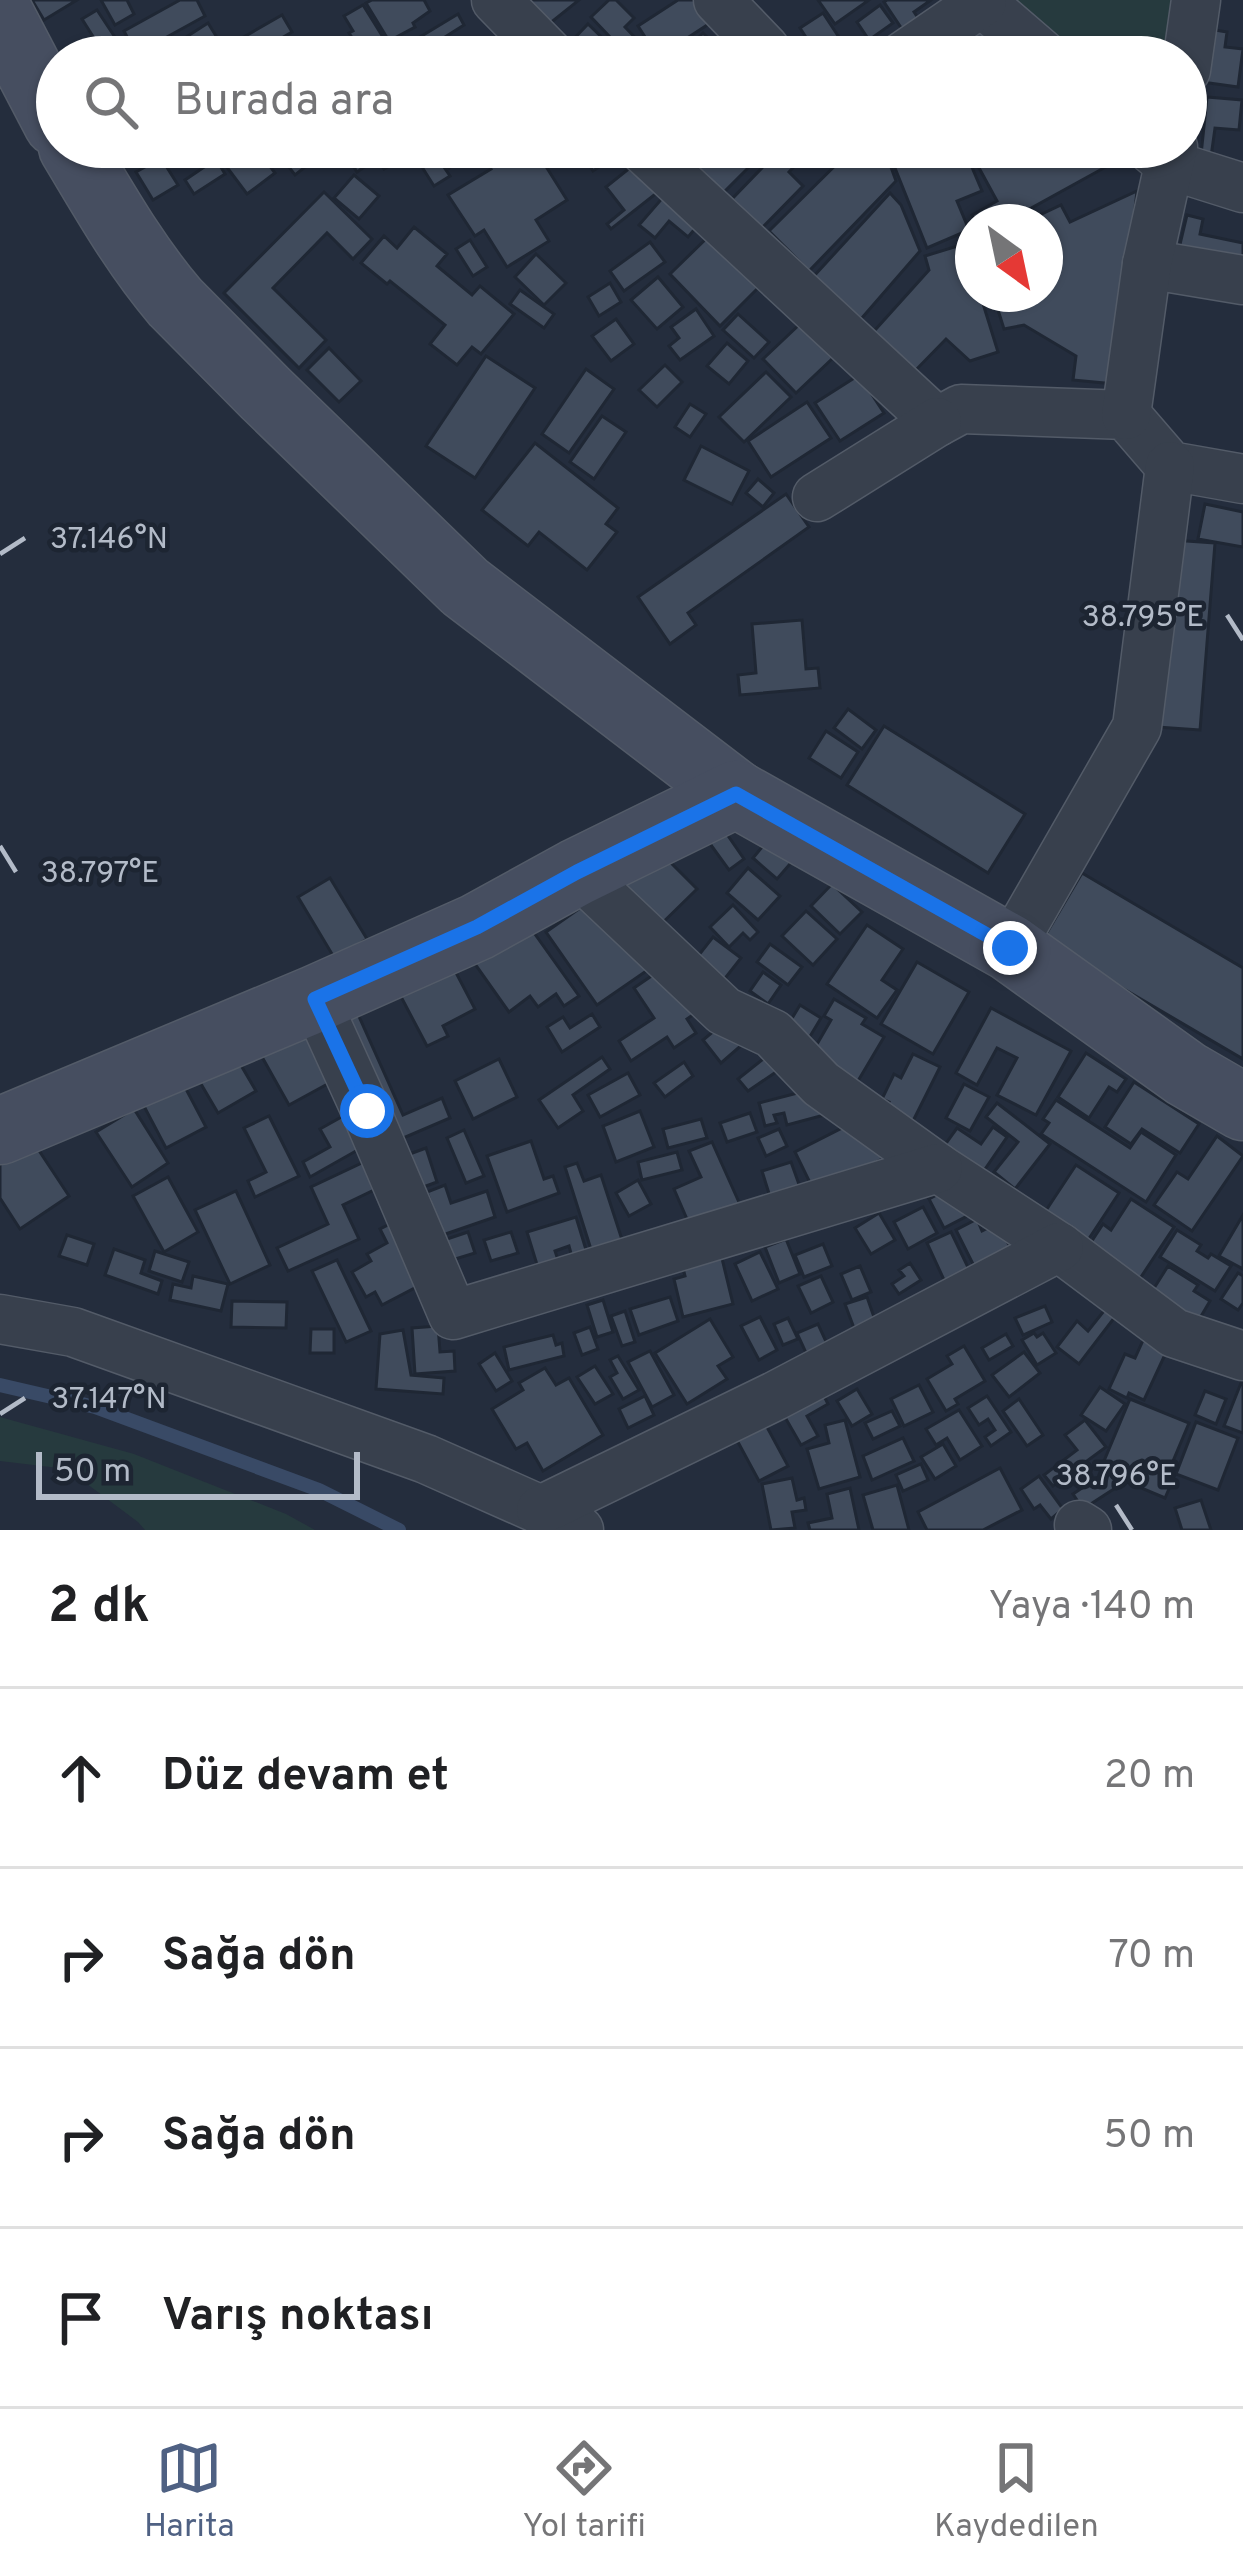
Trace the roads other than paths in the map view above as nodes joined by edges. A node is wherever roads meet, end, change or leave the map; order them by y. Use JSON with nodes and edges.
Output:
{"nodes":[{"id":1,"x":496,"y":0,"type":"edge"},
{"id":2,"x":718,"y":0,"type":"edge"},
{"id":3,"x":1196,"y":0,"type":"edge"},
{"id":4,"x":980,"y":1,"type":"edge"},
{"id":5,"x":0,"y":14,"type":"edge"},
{"id":6,"x":531,"y":36,"type":"edge"},
{"id":7,"x":753,"y":36,"type":"edge"},
{"id":8,"x":931,"y":36,"type":"edge"},
{"id":9,"x":1021,"y":36,"type":"edge"},
{"id":10,"x":1191,"y":36,"type":"edge"},
{"id":11,"x":36,"y":83,"type":"edge"},
{"id":12,"x":84,"y":168,"type":"edge"},
{"id":13,"x":671,"y":168,"type":"edge"},
{"id":14,"x":1162,"y":168,"type":"edge"},
{"id":15,"x":1198,"y":168,"type":"edge"},
{"id":16,"x":1243,"y":188,"type":"edge"},
{"id":17,"x":1147,"y":264,"type":"junction"},
{"id":18,"x":1243,"y":280,"type":"edge"},
{"id":19,"x":1126,"y":416,"type":"junction"},
{"id":20,"x":937,"y":422,"type":"junction"},
{"id":21,"x":1170,"y":466,"type":"junction"},
{"id":22,"x":1243,"y":479,"type":"edge"},
{"id":23,"x":817,"y":497,"type":"dead end"},
{"id":24,"x":736,"y":794,"type":"junction"},
{"id":25,"x":577,"y":872,"type":"junction"},
{"id":26,"x":1010,"y":948,"type":"junction"},
{"id":27,"x":315,"y":999,"type":"junction"},
{"id":28,"x":1243,"y":1107,"type":"edge"},
{"id":29,"x":0,"y":1131,"type":"edge"},
{"id":30,"x":938,"y":1168,"type":"junction"},
{"id":31,"x":1059,"y":1246,"type":"junction"},
{"id":32,"x":0,"y":1319,"type":"edge"},
{"id":33,"x":1243,"y":1356,"type":"edge"},
{"id":34,"x":560,"y":1520,"type":"edge"}],
"edges":[{"from":1,"to":6,"type":"street"},
{"from":2,"to":7,"type":"street"},
{"from":3,"to":10,"type":"street"},
{"from":4,"to":8,"type":"street"},
{"from":4,"to":9,"type":"street"},
{"from":5,"to":11,"type":"main road"},
{"from":12,"to":24,"type":"main road"},
{"from":13,"to":20,"type":"street"},
{"from":14,"to":17,"type":"street"},
{"from":15,"to":16,"type":"street"},
{"from":17,"to":18,"type":"street"},
{"from":17,"to":19,"type":"street"},
{"from":19,"to":20,"type":"street"},
{"from":19,"to":21,"type":"street"},
{"from":20,"to":23,"type":"street"},
{"from":21,"to":22,"type":"street"},
{"from":21,"to":26,"type":"street"},
{"from":24,"to":25,"type":"main road"},
{"from":24,"to":26,"type":"main road"},
{"from":25,"to":27,"type":"main road"},
{"from":25,"to":30,"type":"street"},
{"from":26,"to":28,"type":"main road"},
{"from":27,"to":29,"type":"main road"},
{"from":27,"to":30,"type":"street"},
{"from":30,"to":31,"type":"street"},
{"from":31,"to":33,"type":"street"},
{"from":31,"to":34,"type":"street"},
{"from":32,"to":34,"type":"street"}]}
